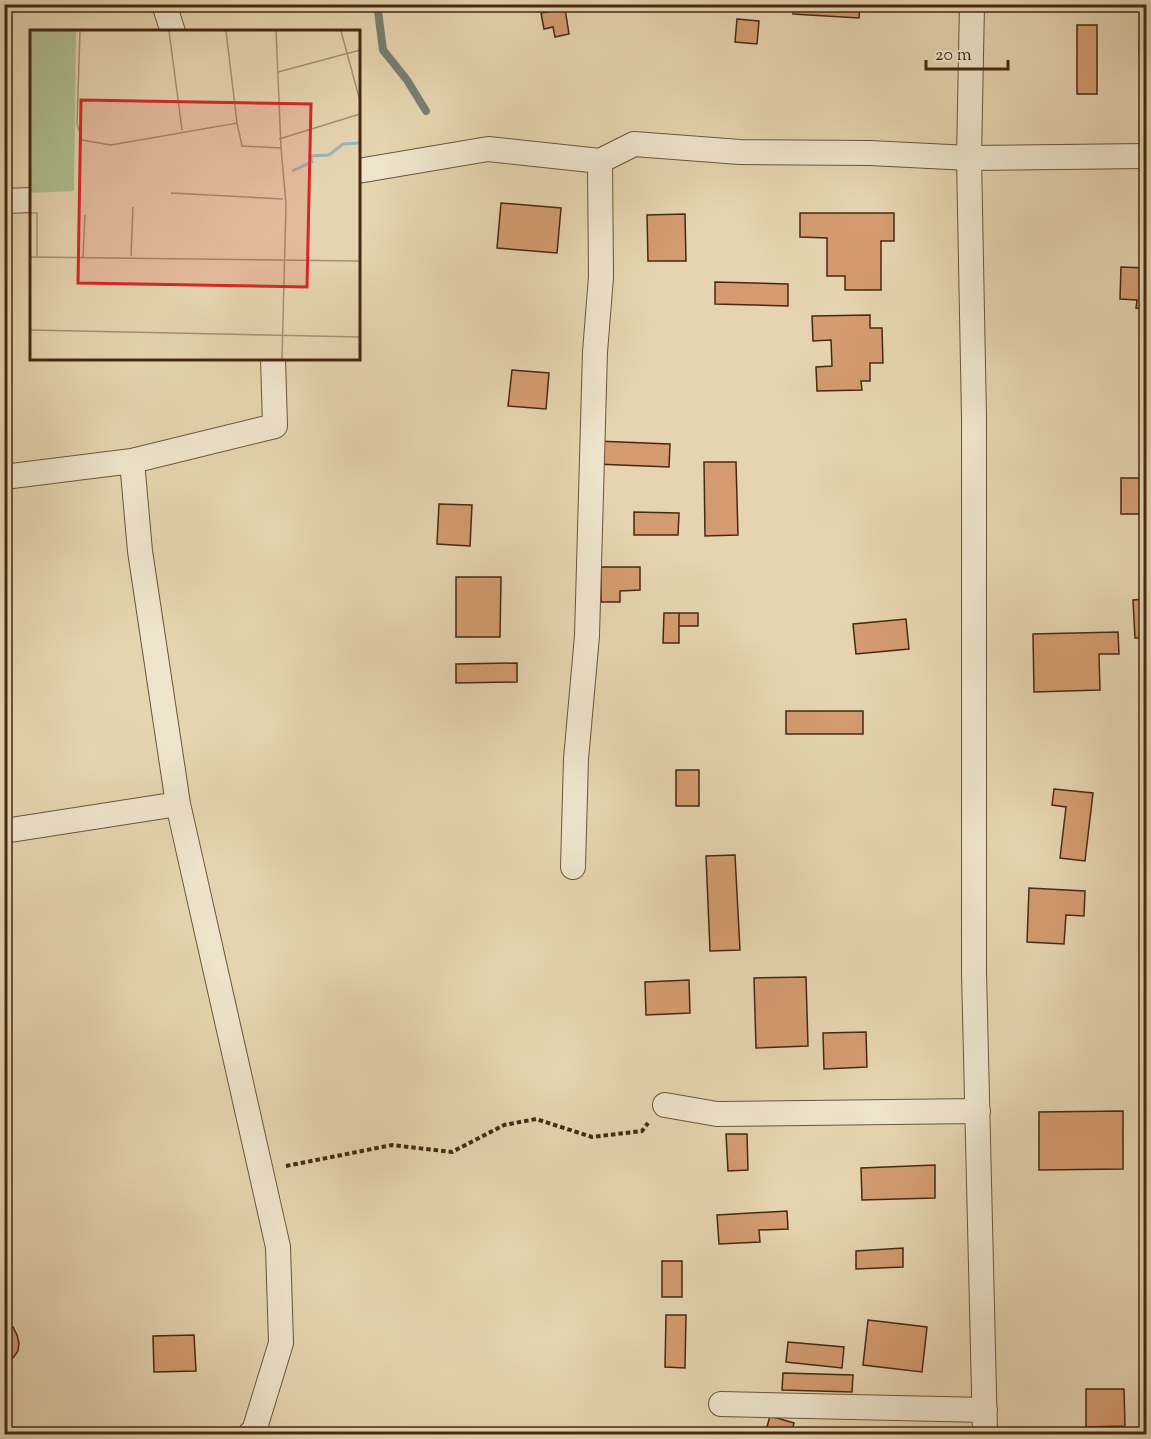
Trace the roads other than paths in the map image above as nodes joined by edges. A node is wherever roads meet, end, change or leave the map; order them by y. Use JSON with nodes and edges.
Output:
{"nodes":[{"id":1,"x":164,"y":4,"type":"edge"},
{"id":2,"x":972,"y":4,"type":"edge"},
{"id":3,"x":172,"y":30,"type":"edge"},
{"id":4,"x":1146,"y":156,"type":"edge"},
{"id":5,"x":969,"y":158,"type":"junction"},
{"id":6,"x":600,"y":162,"type":"junction"},
{"id":7,"x":360,"y":171,"type":"edge"},
{"id":8,"x":30,"y":200,"type":"edge"},
{"id":9,"x":4,"y":201,"type":"edge"},
{"id":10,"x":273,"y":360,"type":"edge"},
{"id":11,"x":132,"y":460,"type":"junction"},
{"id":12,"x":4,"y":477,"type":"edge"},
{"id":13,"x":178,"y":804,"type":"junction"},
{"id":14,"x":4,"y":831,"type":"edge"},
{"id":15,"x":573,"y":867,"type":"dead end"},
{"id":16,"x":665,"y":1105,"type":"road end"},
{"id":17,"x":978,"y":1111,"type":"junction"},
{"id":18,"x":721,"y":1404,"type":"dead end"},
{"id":19,"x":985,"y":1410,"type":"junction"},
{"id":20,"x":250,"y":1434,"type":"edge"},
{"id":21,"x":986,"y":1434,"type":"edge"}],
"edges":[{"from":1,"to":3,"type":"street"},
{"from":2,"to":5,"type":"street"},
{"from":4,"to":5,"type":"street"},
{"from":5,"to":6,"type":"street"},
{"from":5,"to":17,"type":"street"},
{"from":6,"to":7,"type":"street"},
{"from":6,"to":15,"type":"street"},
{"from":8,"to":9,"type":"street"},
{"from":10,"to":11,"type":"street"},
{"from":11,"to":12,"type":"street"},
{"from":11,"to":13,"type":"street"},
{"from":13,"to":14,"type":"street"},
{"from":13,"to":20,"type":"street"},
{"from":16,"to":17,"type":"street"},
{"from":17,"to":19,"type":"street"},
{"from":18,"to":19,"type":"street"},
{"from":19,"to":21,"type":"street"}]}
